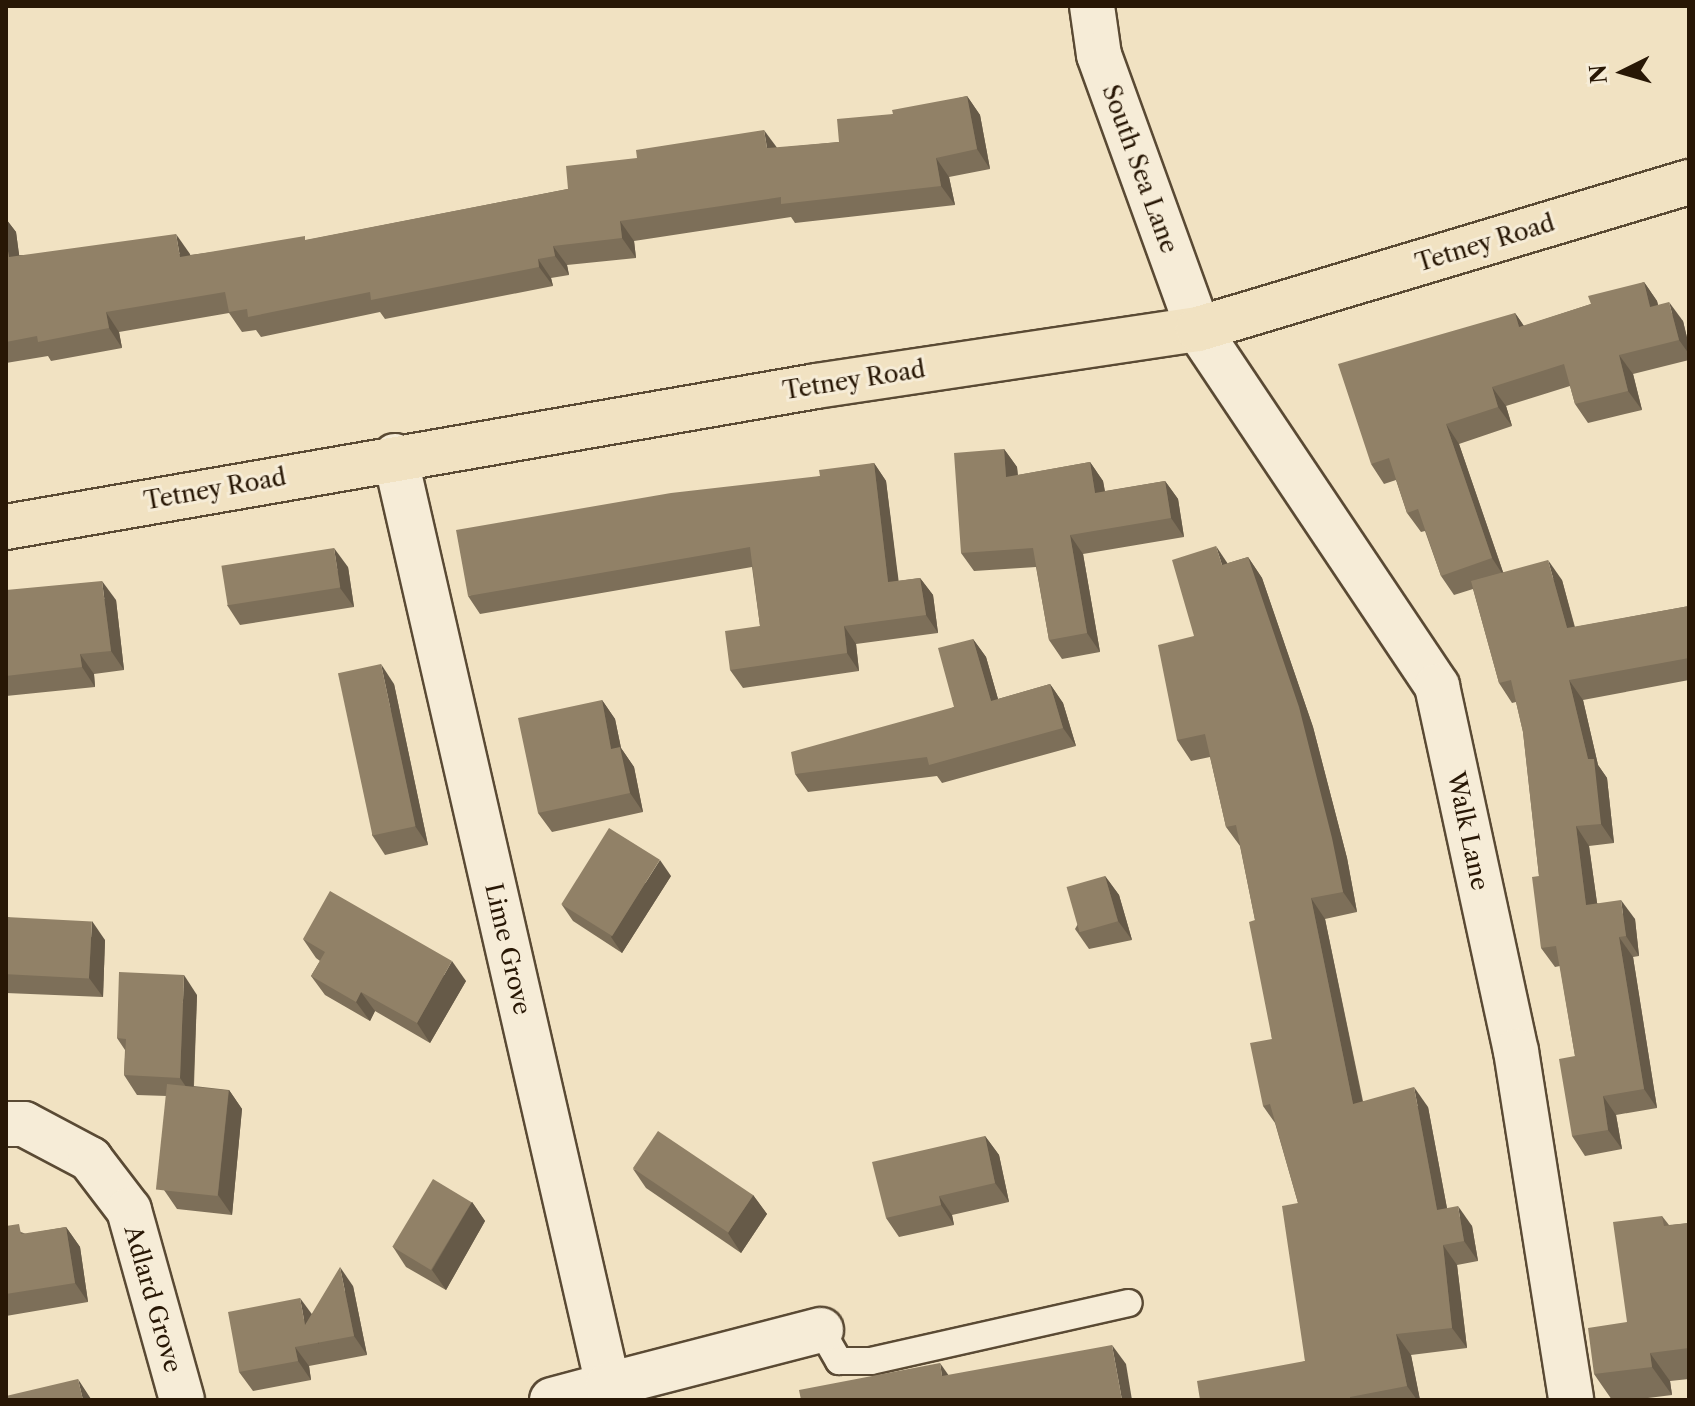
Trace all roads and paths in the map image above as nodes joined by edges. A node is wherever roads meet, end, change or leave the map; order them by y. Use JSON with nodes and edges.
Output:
{"nodes":[{"id":1,"x":1092,"y":6,"type":"edge"},
{"id":2,"x":1689,"y":182,"type":"edge"},
{"id":3,"x":1198,"y":329,"type":"junction"},
{"id":4,"x":395,"y":456,"type":"junction"},
{"id":5,"x":6,"y":527,"type":"edge"},
{"id":6,"x":6,"y":1124,"type":"edge"},
{"id":7,"x":1129,"y":1303,"type":"dead end"},
{"id":8,"x":821,"y":1330,"type":"joint"},
{"id":9,"x":608,"y":1385,"type":"junction"},
{"id":10,"x":182,"y":1400,"type":"edge"},
{"id":11,"x":552,"y":1400,"type":"edge"},
{"id":12,"x":1571,"y":1400,"type":"edge"}],
"edges":[{"from":1,"to":3,"type":"street","name":"South Sea Lane"},
{"from":2,"to":3,"type":"main road","name":"Tetney Road"},
{"from":3,"to":4,"type":"main road","name":"Tetney Road"},
{"from":3,"to":12,"type":"street","name":"Walk Lane"},
{"from":4,"to":5,"type":"main road","name":"Tetney Road"},
{"from":4,"to":9,"type":"street","name":"Lime Grove"},
{"from":6,"to":10,"type":"street","name":"Adlard Grove"},
{"from":7,"to":8,"type":"lane"},
{"from":8,"to":9,"type":"street"},
{"from":9,"to":11,"type":"street"}]}
